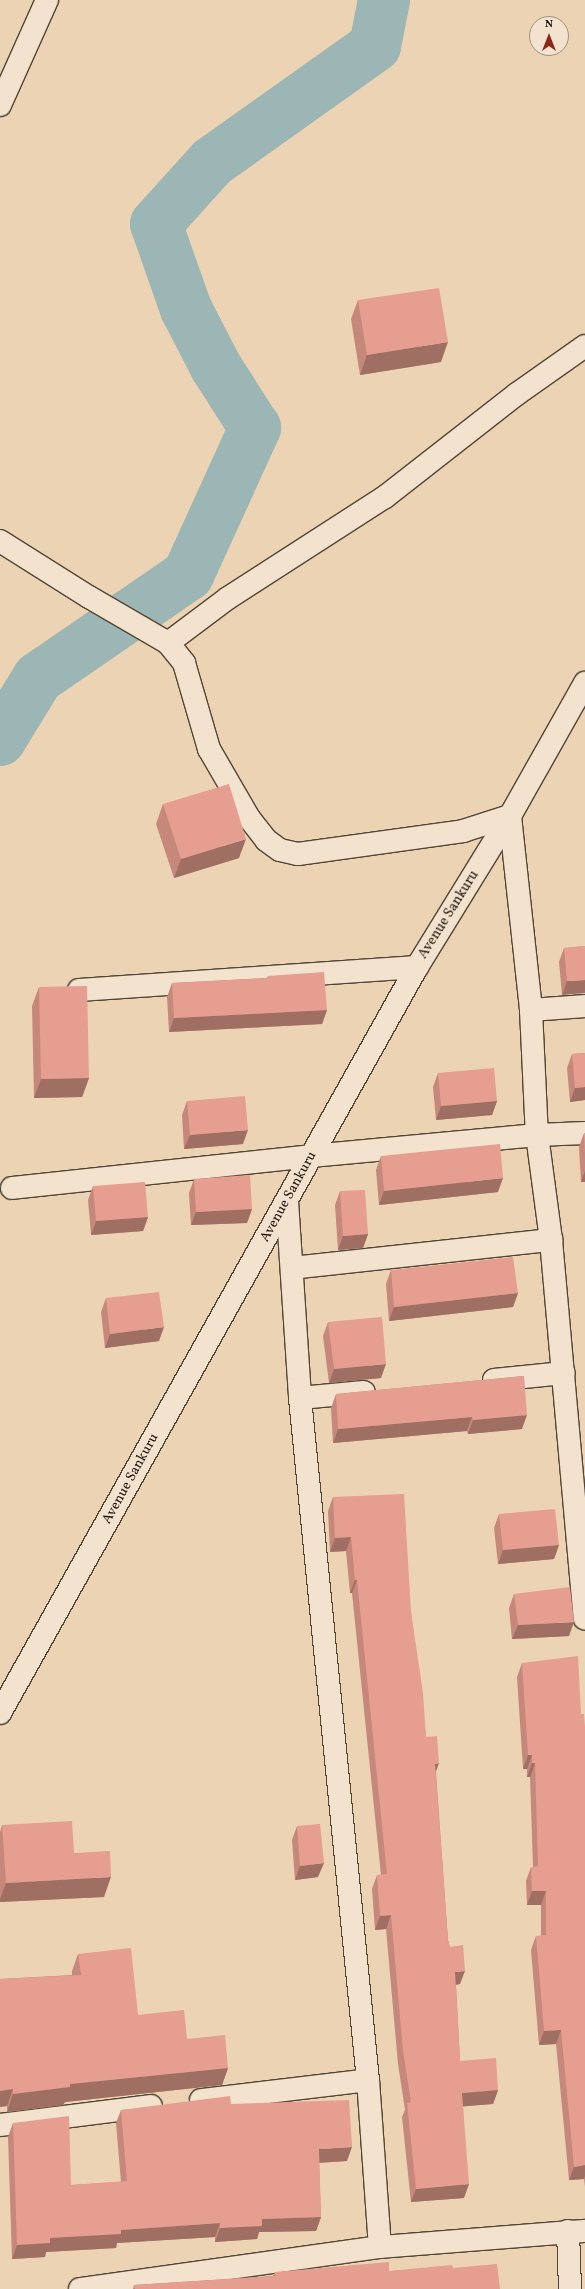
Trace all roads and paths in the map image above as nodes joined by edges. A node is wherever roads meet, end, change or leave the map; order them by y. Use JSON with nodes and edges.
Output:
{"nodes":[{"id":1,"x":46,"y":0,"type":"edge"},
{"id":2,"x":7,"y":68,"type":"edge"},
{"id":3,"x":0,"y":105,"type":"edge"},
{"id":4,"x":585,"y":346,"type":"edge"},
{"id":5,"x":0,"y":541,"type":"edge"},
{"id":6,"x":168,"y":643,"type":"junction"},
{"id":7,"x":585,"y":684,"type":"edge"},
{"id":8,"x":510,"y":816,"type":"junction"},
{"id":9,"x":417,"y":967,"type":"junction"},
{"id":10,"x":79,"y":990,"type":"edge"},
{"id":11,"x":585,"y":1006,"type":"edge"},
{"id":12,"x":531,"y":1010,"type":"junction"},
{"id":13,"x":585,"y":1133,"type":"edge"},
{"id":14,"x":537,"y":1135,"type":"junction"},
{"id":15,"x":311,"y":1156,"type":"junction"},
{"id":16,"x":12,"y":1188,"type":"dead end"},
{"id":17,"x":288,"y":1201,"type":"junction"},
{"id":18,"x":551,"y":1240,"type":"junction"},
{"id":19,"x":292,"y":1268,"type":"junction"},
{"id":20,"x":564,"y":1374,"type":"junction"},
{"id":21,"x":471,"y":1382,"type":"edge"},
{"id":22,"x":385,"y":1390,"type":"edge"},
{"id":23,"x":300,"y":1398,"type":"junction"},
{"id":24,"x":585,"y":1618,"type":"edge"},
{"id":25,"x":0,"y":1714,"type":"edge"},
{"id":26,"x":368,"y":2080,"type":"junction"},
{"id":27,"x":0,"y":2125,"type":"edge"},
{"id":28,"x":577,"y":2231,"type":"edge"},
{"id":29,"x":380,"y":2247,"type":"junction"},
{"id":30,"x":80,"y":2289,"type":"edge"},
{"id":31,"x":570,"y":2289,"type":"edge"}],
"edges":[{"from":1,"to":2,"type":"street"},
{"from":2,"to":3,"type":"street"},
{"from":4,"to":6,"type":"street"},
{"from":5,"to":6,"type":"street"},
{"from":6,"to":8,"type":"street"},
{"from":7,"to":8,"type":"street","name":"Avenue Sankuru"},
{"from":8,"to":9,"type":"street","name":"Avenue Sankuru"},
{"from":8,"to":12,"type":"street"},
{"from":9,"to":10,"type":"street"},
{"from":9,"to":15,"type":"street","name":"Avenue Sankuru"},
{"from":11,"to":12,"type":"street"},
{"from":12,"to":14,"type":"street"},
{"from":13,"to":14,"type":"street"},
{"from":14,"to":15,"type":"street"},
{"from":14,"to":18,"type":"street"},
{"from":15,"to":16,"type":"street"},
{"from":15,"to":17,"type":"street","name":"Avenue Sankuru"},
{"from":17,"to":19,"type":"street"},
{"from":17,"to":25,"type":"street","name":"Avenue Sankuru"},
{"from":18,"to":19,"type":"street"},
{"from":18,"to":20,"type":"street"},
{"from":19,"to":23,"type":"street"},
{"from":20,"to":21,"type":"street"},
{"from":20,"to":24,"type":"street"},
{"from":22,"to":23,"type":"street"},
{"from":23,"to":26,"type":"street"},
{"from":26,"to":27,"type":"street"},
{"from":26,"to":29,"type":"street"},
{"from":28,"to":29,"type":"street"},
{"from":28,"to":31,"type":"street"},
{"from":29,"to":30,"type":"street"}]}
